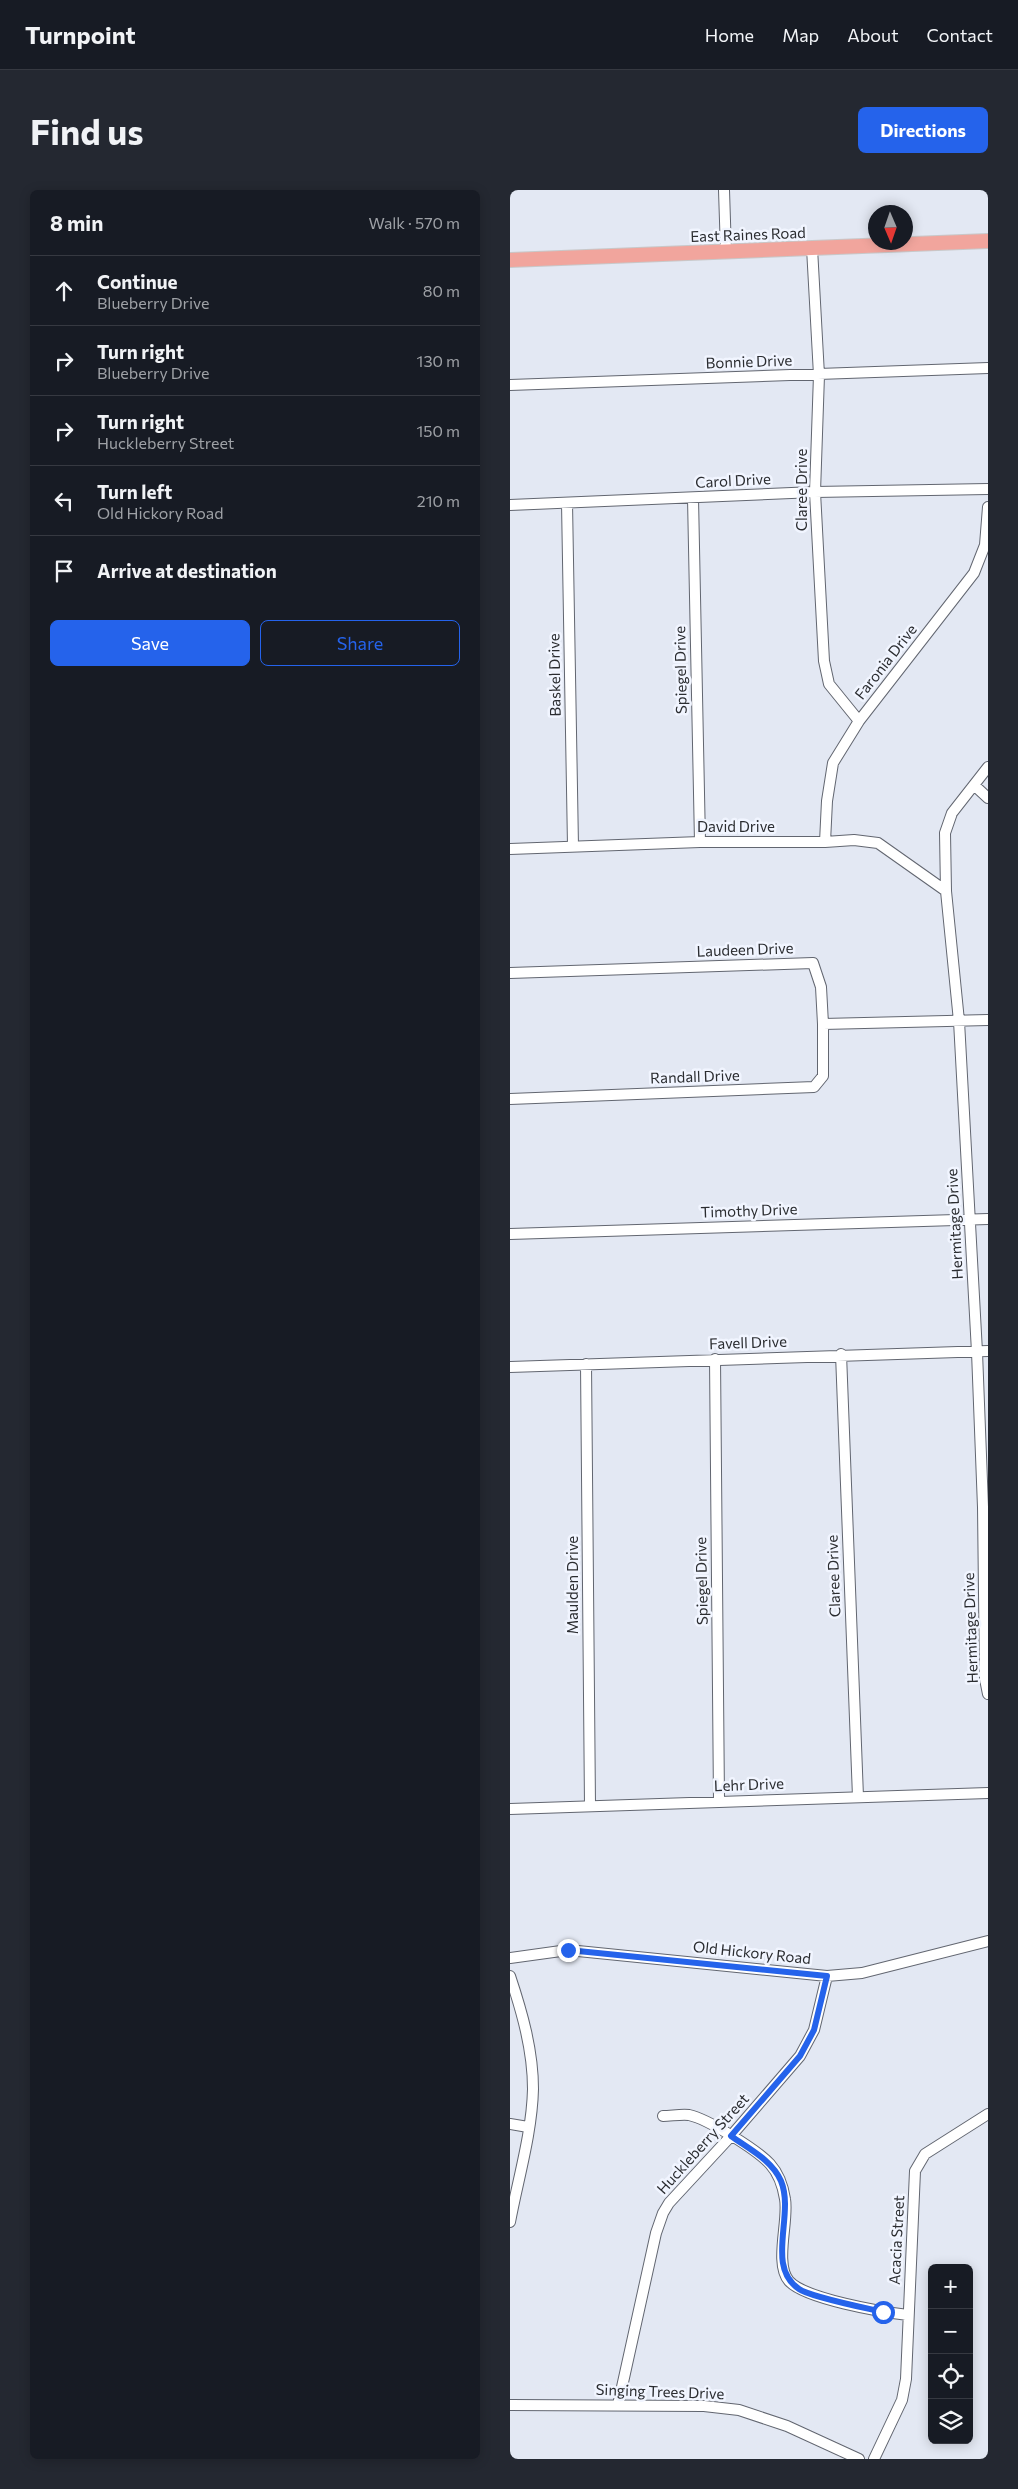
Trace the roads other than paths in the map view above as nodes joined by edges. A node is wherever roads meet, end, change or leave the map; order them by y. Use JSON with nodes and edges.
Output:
{"nodes":[{"id":1,"x":724,"y":190,"type":"edge"},
{"id":2,"x":988,"y":241,"type":"edge"},
{"id":3,"x":812,"y":248,"type":"junction"},
{"id":4,"x":726,"y":252,"type":"junction"},
{"id":5,"x":510,"y":260,"type":"edge"},
{"id":6,"x":988,"y":368,"type":"edge"},
{"id":7,"x":819,"y":375,"type":"junction"},
{"id":8,"x":510,"y":385,"type":"edge"},
{"id":9,"x":988,"y":489,"type":"edge"},
{"id":10,"x":815,"y":492,"type":"junction"},
{"id":11,"x":692,"y":498,"type":"junction"},
{"id":12,"x":567,"y":502,"type":"junction"},
{"id":13,"x":510,"y":505,"type":"edge"},
{"id":14,"x":988,"y":507,"type":"edge"},
{"id":15,"x":859,"y":721,"type":"junction"},
{"id":16,"x":988,"y":767,"type":"edge"},
{"id":17,"x":974,"y":784,"type":"junction"},
{"id":18,"x":988,"y":798,"type":"edge"},
{"id":19,"x":700,"y":842,"type":"junction"},
{"id":20,"x":825,"y":842,"type":"junction"},
{"id":21,"x":574,"y":846,"type":"junction"},
{"id":22,"x":510,"y":849,"type":"edge"},
{"id":23,"x":946,"y":891,"type":"junction"},
{"id":24,"x":510,"y":973,"type":"edge"},
{"id":25,"x":988,"y":1020,"type":"edge"},
{"id":26,"x":959,"y":1021,"type":"junction"},
{"id":27,"x":823,"y":1024,"type":"junction"},
{"id":28,"x":510,"y":1099,"type":"edge"},
{"id":29,"x":988,"y":1218,"type":"edge"},
{"id":30,"x":969,"y":1219,"type":"junction"},
{"id":31,"x":510,"y":1234,"type":"edge"},
{"id":32,"x":988,"y":1351,"type":"edge"},
{"id":33,"x":977,"y":1352,"type":"junction"},
{"id":34,"x":841,"y":1354,"type":"junction"},
{"id":35,"x":715,"y":1359,"type":"junction"},
{"id":36,"x":586,"y":1364,"type":"junction"},
{"id":37,"x":510,"y":1366,"type":"edge"},
{"id":38,"x":986,"y":1507,"type":"edge"},
{"id":39,"x":988,"y":1694,"type":"edge"},
{"id":40,"x":988,"y":1793,"type":"edge"},
{"id":41,"x":858,"y":1797,"type":"junction"},
{"id":42,"x":719,"y":1801,"type":"junction"},
{"id":43,"x":590,"y":1806,"type":"junction"},
{"id":44,"x":510,"y":1809,"type":"edge"},
{"id":45,"x":988,"y":1941,"type":"edge"},
{"id":46,"x":510,"y":1958,"type":"edge"},
{"id":47,"x":510,"y":1976,"type":"edge"},
{"id":48,"x":827,"y":1976,"type":"junction"},
{"id":49,"x":988,"y":2114,"type":"edge"},
{"id":50,"x":663,"y":2116,"type":"dead end"},
{"id":51,"x":510,"y":2124,"type":"edge"},
{"id":52,"x":528,"y":2127,"type":"junction"},
{"id":53,"x":731,"y":2136,"type":"junction"},
{"id":54,"x":510,"y":2222,"type":"edge"},
{"id":55,"x":908,"y":2315,"type":"junction"},
{"id":56,"x":510,"y":2405,"type":"edge"},
{"id":57,"x":618,"y":2405,"type":"junction"},
{"id":58,"x":859,"y":2459,"type":"edge"},
{"id":59,"x":874,"y":2459,"type":"edge"}],
"edges":[{"from":1,"to":4,"type":"street"},
{"from":2,"to":3,"type":"main road","name":"East Raines Road"},
{"from":3,"to":4,"type":"main road","name":"East Raines Road"},
{"from":3,"to":7,"type":"street","name":"Claree Drive"},
{"from":4,"to":5,"type":"main road","name":"East Raines Road"},
{"from":6,"to":7,"type":"street","name":"Bonnie Drive"},
{"from":7,"to":8,"type":"street","name":"Bonnie Drive"},
{"from":7,"to":10,"type":"street","name":"Claree Drive"},
{"from":9,"to":10,"type":"street","name":"Carol Drive"},
{"from":10,"to":11,"type":"street","name":"Carol Drive"},
{"from":10,"to":15,"type":"street","name":"Claree Drive"},
{"from":11,"to":12,"type":"street","name":"Carol Drive"},
{"from":11,"to":19,"type":"street","name":"Spiegel Drive"},
{"from":12,"to":13,"type":"street","name":"Carol Drive"},
{"from":12,"to":21,"type":"street","name":"Baskel Drive"},
{"from":14,"to":15,"type":"street","name":"Faronia Drive"},
{"from":15,"to":20,"type":"street","name":"Faronia Drive"},
{"from":16,"to":17,"type":"street","name":"Hermitage Drive"},
{"from":17,"to":18,"type":"street"},
{"from":17,"to":23,"type":"street","name":"Hermitage Drive"},
{"from":19,"to":20,"type":"street","name":"David Drive"},
{"from":19,"to":21,"type":"street","name":"David Drive"},
{"from":20,"to":23,"type":"street","name":"David Drive"},
{"from":21,"to":22,"type":"street","name":"David Drive"},
{"from":23,"to":26,"type":"street","name":"Hermitage Drive"},
{"from":24,"to":27,"type":"street","name":"Laudeen Drive"},
{"from":25,"to":26,"type":"street"},
{"from":26,"to":27,"type":"street"},
{"from":26,"to":30,"type":"street","name":"Hermitage Drive"},
{"from":27,"to":28,"type":"street","name":"Randall Drive"},
{"from":29,"to":30,"type":"street","name":"Timothy Drive"},
{"from":30,"to":31,"type":"street","name":"Timothy Drive"},
{"from":30,"to":33,"type":"street","name":"Hermitage Drive"},
{"from":32,"to":33,"type":"street","name":"Favell Drive"},
{"from":33,"to":34,"type":"street","name":"Favell Drive"},
{"from":33,"to":38,"type":"street","name":"Hermitage Drive"},
{"from":34,"to":35,"type":"street","name":"Favell Drive"},
{"from":34,"to":41,"type":"street","name":"Claree Drive"},
{"from":35,"to":36,"type":"street","name":"Favell Drive"},
{"from":35,"to":42,"type":"street","name":"Spiegel Drive"},
{"from":36,"to":37,"type":"street","name":"Favell Drive"},
{"from":36,"to":43,"type":"street","name":"Maulden Drive"},
{"from":38,"to":39,"type":"street","name":"Hermitage Drive"},
{"from":40,"to":41,"type":"street","name":"Lehr Drive"},
{"from":41,"to":42,"type":"street","name":"Lehr Drive"},
{"from":42,"to":43,"type":"street","name":"Lehr Drive"},
{"from":43,"to":44,"type":"street","name":"Lehr Drive"},
{"from":45,"to":48,"type":"street","name":"Old Hickory Road"},
{"from":46,"to":48,"type":"street","name":"Old Hickory Road"},
{"from":47,"to":52,"type":"street"},
{"from":48,"to":53,"type":"street","name":"Huckleberry Street"},
{"from":49,"to":55,"type":"street","name":"Acacia Street"},
{"from":50,"to":53,"type":"street"},
{"from":51,"to":52,"type":"street"},
{"from":52,"to":54,"type":"street"},
{"from":53,"to":55,"type":"street"},
{"from":53,"to":57,"type":"street","name":"Huckleberry Street"},
{"from":55,"to":59,"type":"street","name":"Acacia Street"},
{"from":56,"to":57,"type":"street","name":"Singing Trees Drive"},
{"from":57,"to":58,"type":"street","name":"Singing Trees Drive"}]}
